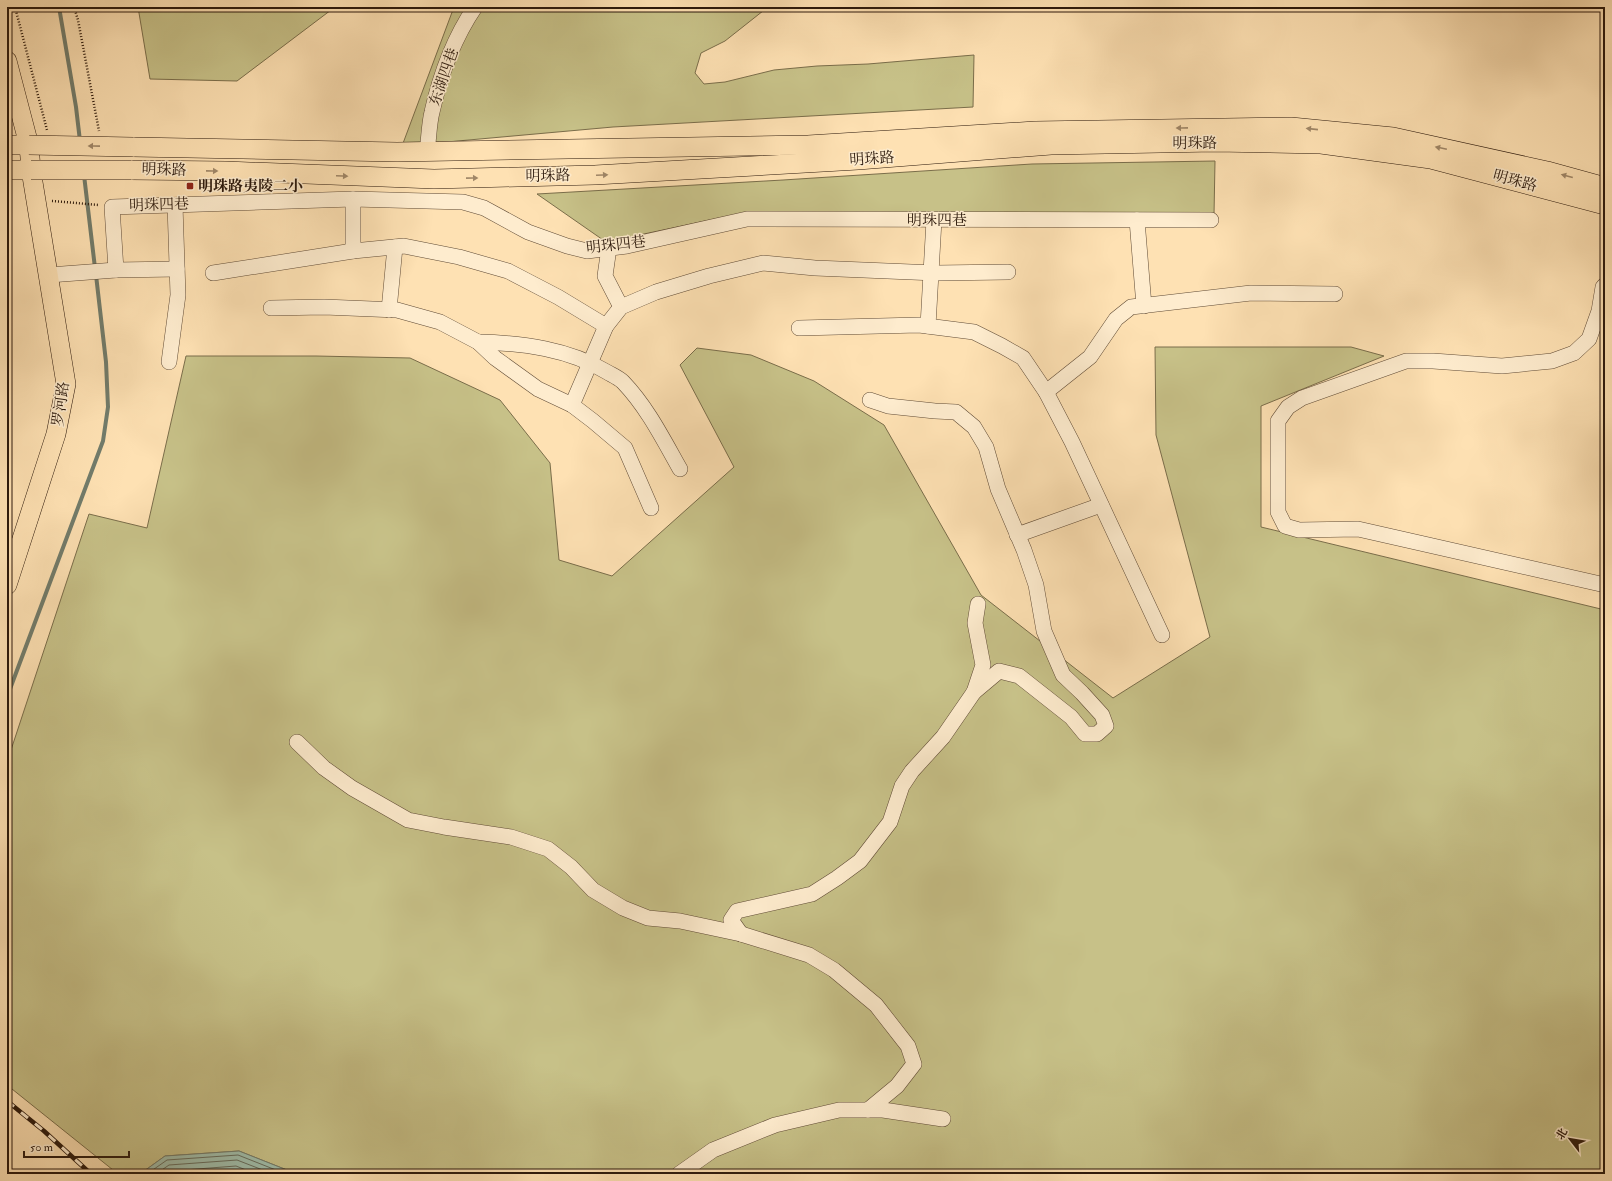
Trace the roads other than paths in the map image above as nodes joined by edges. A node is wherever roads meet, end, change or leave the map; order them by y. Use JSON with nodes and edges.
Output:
{"nodes":[{"id":1,"x":475,"y":7,"type":"edge"},
{"id":2,"x":7,"y":61,"type":"edge"},
{"id":3,"x":7,"y":104,"type":"edge"},
{"id":4,"x":18,"y":145,"type":"edge"},
{"id":5,"x":427,"y":151,"type":"junction"},
{"id":6,"x":7,"y":170,"type":"edge"},
{"id":7,"x":31,"y":170,"type":"junction"},
{"id":8,"x":1605,"y":187,"type":"edge"},
{"id":9,"x":354,"y":199,"type":"junction"},
{"id":10,"x":175,"y":205,"type":"junction"},
{"id":11,"x":1605,"y":205,"type":"edge"},
{"id":12,"x":934,"y":220,"type":"junction"},
{"id":13,"x":1137,"y":220,"type":"junction"},
{"id":14,"x":1211,"y":220,"type":"dead end"},
{"id":15,"x":395,"y":247,"type":"junction"},
{"id":16,"x":609,"y":248,"type":"junction"},
{"id":17,"x":353,"y":251,"type":"junction"},
{"id":18,"x":177,"y":269,"type":"junction"},
{"id":19,"x":116,"y":270,"type":"junction"},
{"id":20,"x":931,"y":272,"type":"junction"},
{"id":21,"x":1008,"y":272,"type":"dead end"},
{"id":22,"x":213,"y":273,"type":"dead end"},
{"id":23,"x":49,"y":275,"type":"junction"},
{"id":24,"x":1605,"y":285,"type":"edge"},
{"id":25,"x":1335,"y":294,"type":"dead end"},
{"id":26,"x":1144,"y":306,"type":"junction"},
{"id":27,"x":621,"y":307,"type":"junction"},
{"id":28,"x":271,"y":308,"type":"dead end"},
{"id":29,"x":389,"y":310,"type":"junction"},
{"id":30,"x":606,"y":326,"type":"junction"},
{"id":31,"x":928,"y":326,"type":"junction"},
{"id":32,"x":799,"y":328,"type":"dead end"},
{"id":33,"x":478,"y":342,"type":"junction"},
{"id":34,"x":169,"y":362,"type":"dead end"},
{"id":35,"x":590,"y":362,"type":"junction"},
{"id":36,"x":1046,"y":392,"type":"junction"},
{"id":37,"x":870,"y":400,"type":"dead end"},
{"id":38,"x":572,"y":405,"type":"junction"},
{"id":39,"x":680,"y":469,"type":"dead end"},
{"id":40,"x":1101,"y":505,"type":"junction"},
{"id":41,"x":651,"y":508,"type":"dead end"},
{"id":42,"x":1017,"y":535,"type":"junction"},
{"id":43,"x":7,"y":585,"type":"edge"},
{"id":44,"x":1605,"y":585,"type":"edge"},
{"id":45,"x":978,"y":604,"type":"dead end"},
{"id":46,"x":1162,"y":635,"type":"dead end"},
{"id":47,"x":974,"y":692,"type":"junction"},
{"id":48,"x":297,"y":742,"type":"dead end"},
{"id":49,"x":741,"y":934,"type":"junction"},
{"id":50,"x":868,"y":1110,"type":"junction"},
{"id":51,"x":943,"y":1119,"type":"dead end"},
{"id":52,"x":678,"y":1174,"type":"edge"}],
"edges":[{"from":1,"to":5,"type":"street","name":"东湖四巷"},
{"from":2,"to":4,"type":"main road","name":"罗河路"},
{"from":3,"to":4,"type":"main road","name":"罗河路"},
{"from":5,"to":4,"type":"main road","name":"明珠路","one_way":true,"bridge":true},
{"from":4,"to":7,"type":"main road","name":"罗河路"},
{"from":8,"to":5,"type":"main road","name":"明珠路","one_way":true},
{"from":6,"to":7,"type":"main road"},
{"from":7,"to":11,"type":"main road","name":"明珠路","one_way":true,"bridge":true},
{"from":7,"to":23,"type":"main road","name":"罗河路"},
{"from":9,"to":10,"type":"street","name":"明珠四巷"},
{"from":9,"to":16,"type":"street","name":"明珠四巷"},
{"from":9,"to":17,"type":"street"},
{"from":10,"to":18,"type":"street"},
{"from":10,"to":19,"type":"street","name":"明珠四巷"},
{"from":12,"to":13,"type":"street","name":"明珠四巷"},
{"from":12,"to":16,"type":"street","name":"明珠四巷"},
{"from":12,"to":20,"type":"street"},
{"from":13,"to":14,"type":"street","name":"明珠四巷"},
{"from":13,"to":26,"type":"street"},
{"from":15,"to":17,"type":"street"},
{"from":15,"to":29,"type":"street"},
{"from":15,"to":30,"type":"street"},
{"from":16,"to":27,"type":"street"},
{"from":17,"to":22,"type":"street"},
{"from":18,"to":19,"type":"street"},
{"from":18,"to":34,"type":"street"},
{"from":19,"to":23,"type":"street"},
{"from":20,"to":21,"type":"street"},
{"from":20,"to":27,"type":"street"},
{"from":20,"to":31,"type":"street"},
{"from":23,"to":43,"type":"main road","name":"罗河路"},
{"from":24,"to":44,"type":"street"},
{"from":25,"to":26,"type":"street"},
{"from":26,"to":36,"type":"street"},
{"from":27,"to":30,"type":"street"},
{"from":28,"to":29,"type":"street"},
{"from":29,"to":33,"type":"street"},
{"from":30,"to":35,"type":"street"},
{"from":31,"to":32,"type":"street"},
{"from":31,"to":36,"type":"street"},
{"from":33,"to":35,"type":"street"},
{"from":33,"to":38,"type":"street"},
{"from":35,"to":38,"type":"street"},
{"from":35,"to":39,"type":"street"},
{"from":36,"to":40,"type":"street"},
{"from":37,"to":42,"type":"street"},
{"from":38,"to":41,"type":"street"},
{"from":40,"to":42,"type":"street"},
{"from":40,"to":46,"type":"street"},
{"from":42,"to":47,"type":"street"},
{"from":45,"to":47,"type":"street"},
{"from":47,"to":49,"type":"street"},
{"from":48,"to":49,"type":"street"},
{"from":49,"to":50,"type":"street"},
{"from":50,"to":51,"type":"street"},
{"from":50,"to":52,"type":"street"}]}
